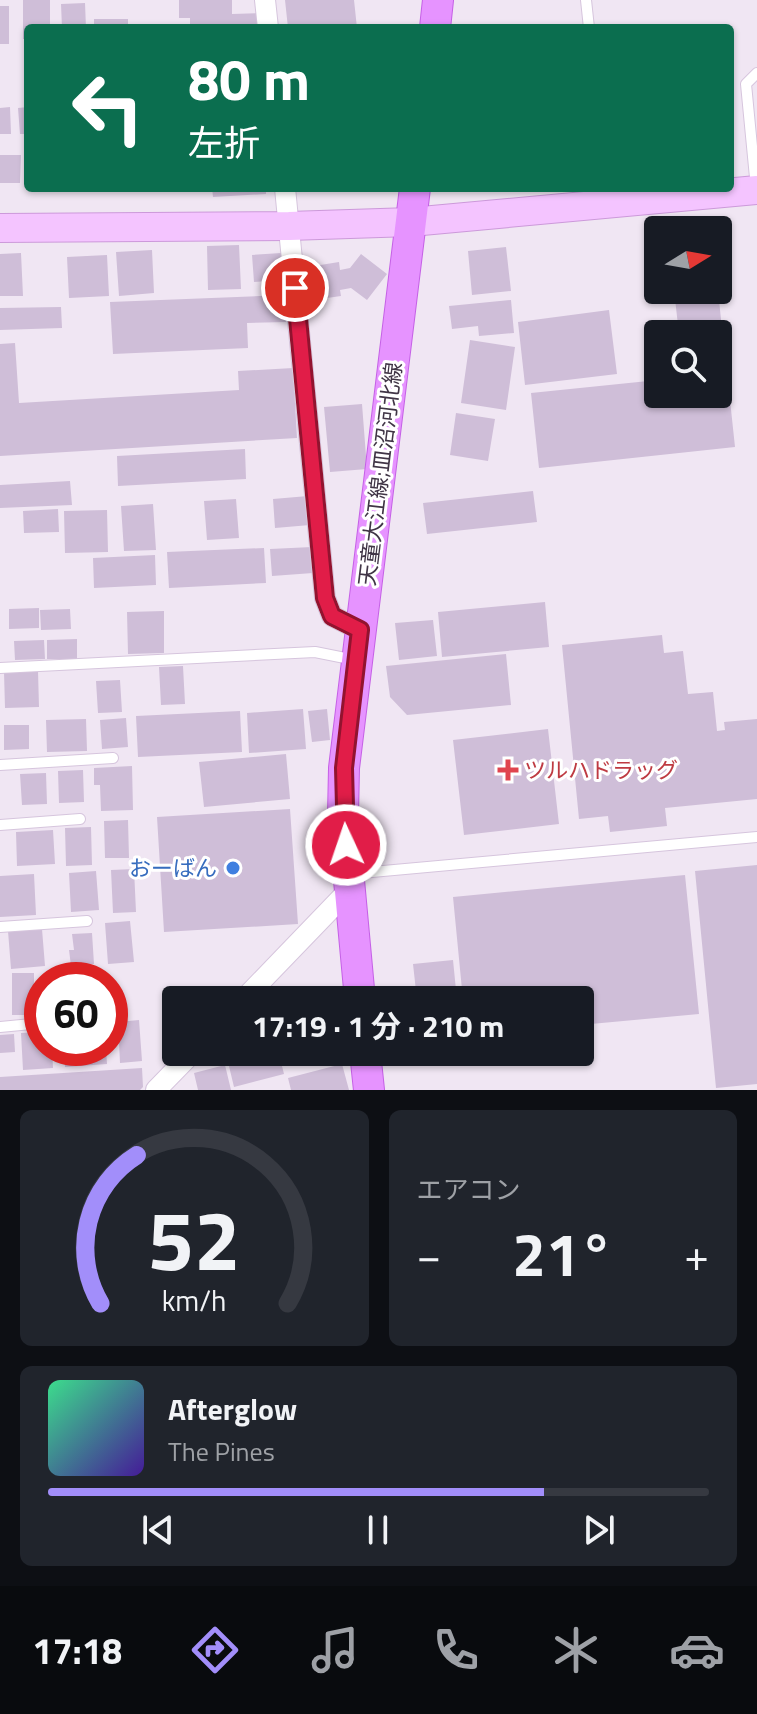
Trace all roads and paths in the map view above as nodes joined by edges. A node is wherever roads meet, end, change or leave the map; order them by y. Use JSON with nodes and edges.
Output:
{"nodes":[{"id":1,"x":265,"y":0,"type":"edge"},
{"id":2,"x":438,"y":0,"type":"edge"},
{"id":3,"x":586,"y":0,"type":"edge"},
{"id":4,"x":268,"y":24,"type":"edge"},
{"id":5,"x":435,"y":24,"type":"edge"},
{"id":6,"x":589,"y":24,"type":"edge"},
{"id":7,"x":757,"y":73,"type":"edge"},
{"id":8,"x":734,"y":190,"type":"edge"},
{"id":9,"x":756,"y":190,"type":"edge"},
{"id":10,"x":285,"y":192,"type":"edge"},
{"id":11,"x":415,"y":192,"type":"edge"},
{"id":12,"x":687,"y":192,"type":"edge"},
{"id":13,"x":607,"y":196,"type":"edge"},
{"id":14,"x":411,"y":222,"type":"junction"},
{"id":15,"x":289,"y":226,"type":"junction"},
{"id":16,"x":0,"y":228,"type":"edge"},
{"id":17,"x":360,"y":630,"type":"junction"},
{"id":18,"x":357,"y":660,"type":"junction"},
{"id":19,"x":0,"y":668,"type":"edge"},
{"id":20,"x":113,"y":758,"type":"dead end"},
{"id":21,"x":0,"y":765,"type":"edge"},
{"id":22,"x":80,"y":819,"type":"dead end"},
{"id":23,"x":0,"y":825,"type":"edge"},
{"id":24,"x":757,"y":837,"type":"edge"},
{"id":25,"x":349,"y":882,"type":"junction"},
{"id":26,"x":87,"y":921,"type":"dead end"},
{"id":27,"x":0,"y":927,"type":"edge"},
{"id":28,"x":256,"y":986,"type":"edge"},
{"id":29,"x":359,"y":986,"type":"edge"},
{"id":30,"x":24,"y":1025,"type":"edge"},
{"id":31,"x":0,"y":1027,"type":"edge"},
{"id":32,"x":179,"y":1066,"type":"edge"},
{"id":33,"x":366,"y":1066,"type":"edge"},
{"id":34,"x":156,"y":1090,"type":"edge"},
{"id":35,"x":369,"y":1090,"type":"edge"}],
"edges":[{"from":1,"to":4,"type":"street"},
{"from":2,"to":5,"type":"main road"},
{"from":3,"to":6,"type":"lane"},
{"from":7,"to":9,"type":"lane"},
{"from":8,"to":9,"type":"street"},
{"from":10,"to":15,"type":"street"},
{"from":11,"to":14,"type":"main road","name":"天童大江線;皿沼河北線"},
{"from":12,"to":13,"type":"street"},
{"from":13,"to":14,"type":"street"},
{"from":14,"to":15,"type":"street"},
{"from":14,"to":17,"type":"main road","name":"天童大江線;皿沼河北線"},
{"from":15,"to":16,"type":"street"},
{"from":15,"to":17,"type":"street"},
{"from":17,"to":18,"type":"main road","name":"天童大江線;皿沼河北線"},
{"from":18,"to":19,"type":"lane"},
{"from":18,"to":25,"type":"main road","name":"天童大江線;皿沼河北線"},
{"from":20,"to":21,"type":"lane"},
{"from":22,"to":23,"type":"lane"},
{"from":24,"to":25,"type":"lane"},
{"from":25,"to":28,"type":"street"},
{"from":25,"to":29,"type":"main road","name":"天童大江線;皿沼河北線"},
{"from":26,"to":27,"type":"lane"},
{"from":30,"to":31,"type":"lane"},
{"from":32,"to":34,"type":"street"},
{"from":33,"to":35,"type":"main road"}]}
